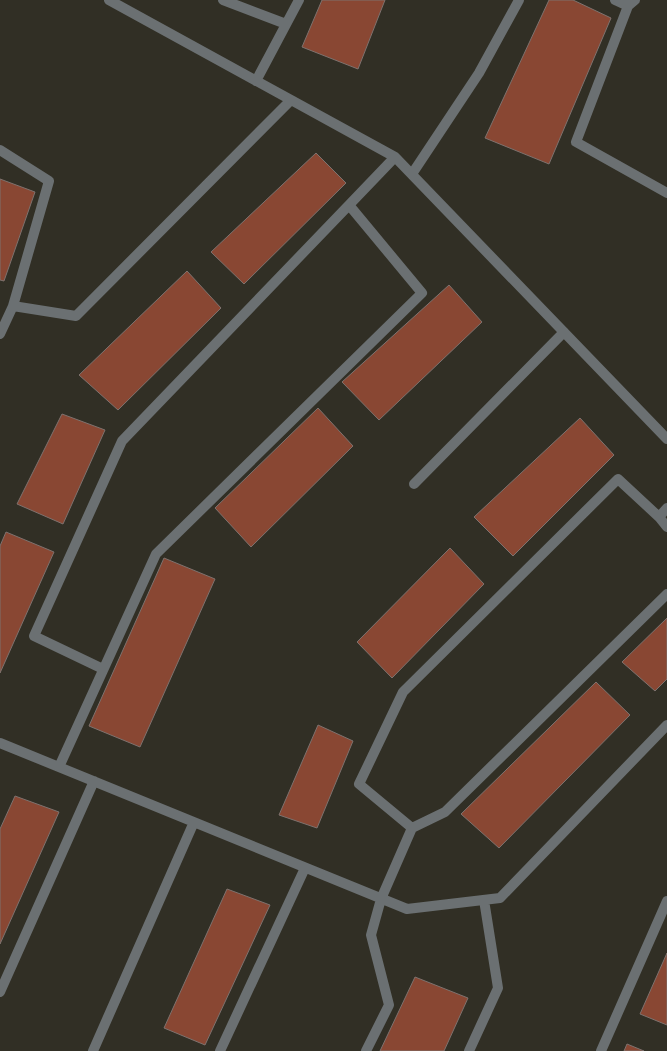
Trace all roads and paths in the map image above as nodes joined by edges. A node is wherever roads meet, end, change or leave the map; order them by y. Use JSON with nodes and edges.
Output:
{"nodes":[{"id":1,"x":109,"y":0,"type":"edge"},
{"id":2,"x":223,"y":0,"type":"edge"},
{"id":3,"x":299,"y":0,"type":"edge"},
{"id":4,"x":519,"y":0,"type":"edge"},
{"id":5,"x":615,"y":0,"type":"edge"},
{"id":6,"x":631,"y":3,"type":"edge"},
{"id":7,"x":286,"y":24,"type":"junction"},
{"id":8,"x":256,"y":81,"type":"junction"},
{"id":9,"x":292,"y":100,"type":"junction"},
{"id":10,"x":0,"y":150,"type":"edge"},
{"id":11,"x":395,"y":157,"type":"junction"},
{"id":12,"x":412,"y":174,"type":"junction"},
{"id":13,"x":667,"y":193,"type":"edge"},
{"id":14,"x":349,"y":205,"type":"junction"},
{"id":15,"x":13,"y":306,"type":"junction"},
{"id":16,"x":564,"y":332,"type":"junction"},
{"id":17,"x":0,"y":334,"type":"edge"},
{"id":18,"x":667,"y":439,"type":"edge"},
{"id":19,"x":414,"y":484,"type":"dead end"},
{"id":20,"x":667,"y":508,"type":"edge"},
{"id":21,"x":659,"y":517,"type":"junction"},
{"id":22,"x":667,"y":527,"type":"edge"},
{"id":23,"x":667,"y":594,"type":"edge"},
{"id":24,"x":104,"y":669,"type":"junction"},
{"id":25,"x":667,"y":725,"type":"edge"},
{"id":26,"x":0,"y":743,"type":"edge"},
{"id":27,"x":59,"y":767,"type":"junction"},
{"id":28,"x":94,"y":781,"type":"junction"},
{"id":29,"x":194,"y":822,"type":"junction"},
{"id":30,"x":412,"y":828,"type":"junction"},
{"id":31,"x":306,"y":868,"type":"junction"},
{"id":32,"x":381,"y":899,"type":"junction"},
{"id":33,"x":484,"y":900,"type":"junction"},
{"id":34,"x":667,"y":901,"type":"edge"},
{"id":35,"x":0,"y":992,"type":"edge"},
{"id":36,"x":93,"y":1051,"type":"edge"},
{"id":37,"x":220,"y":1051,"type":"edge"},
{"id":38,"x":366,"y":1051,"type":"edge"},
{"id":39,"x":469,"y":1051,"type":"edge"},
{"id":40,"x":601,"y":1051,"type":"edge"}],
"edges":[{"from":1,"to":8,"type":"street"},
{"from":2,"to":7,"type":"street"},
{"from":3,"to":7,"type":"street"},
{"from":4,"to":12,"type":"street"},
{"from":5,"to":6,"type":"street"},
{"from":6,"to":13,"type":"street"},
{"from":7,"to":8,"type":"street"},
{"from":8,"to":9,"type":"street"},
{"from":9,"to":11,"type":"street"},
{"from":9,"to":15,"type":"street"},
{"from":10,"to":15,"type":"street"},
{"from":11,"to":12,"type":"street"},
{"from":11,"to":14,"type":"street"},
{"from":12,"to":16,"type":"street"},
{"from":14,"to":24,"type":"street"},
{"from":14,"to":24,"type":"street"},
{"from":15,"to":17,"type":"street"},
{"from":16,"to":18,"type":"street"},
{"from":16,"to":19,"type":"street"},
{"from":20,"to":21,"type":"street"},
{"from":21,"to":22,"type":"street"},
{"from":21,"to":30,"type":"street"},
{"from":23,"to":30,"type":"street"},
{"from":24,"to":27,"type":"street"},
{"from":25,"to":33,"type":"street"},
{"from":26,"to":27,"type":"street"},
{"from":27,"to":28,"type":"street"},
{"from":28,"to":29,"type":"street"},
{"from":28,"to":35,"type":"street"},
{"from":29,"to":31,"type":"street"},
{"from":29,"to":36,"type":"street"},
{"from":30,"to":32,"type":"street"},
{"from":31,"to":32,"type":"street"},
{"from":31,"to":37,"type":"street"},
{"from":32,"to":33,"type":"street"},
{"from":32,"to":38,"type":"street"},
{"from":33,"to":39,"type":"street"},
{"from":34,"to":40,"type":"street"}]}
